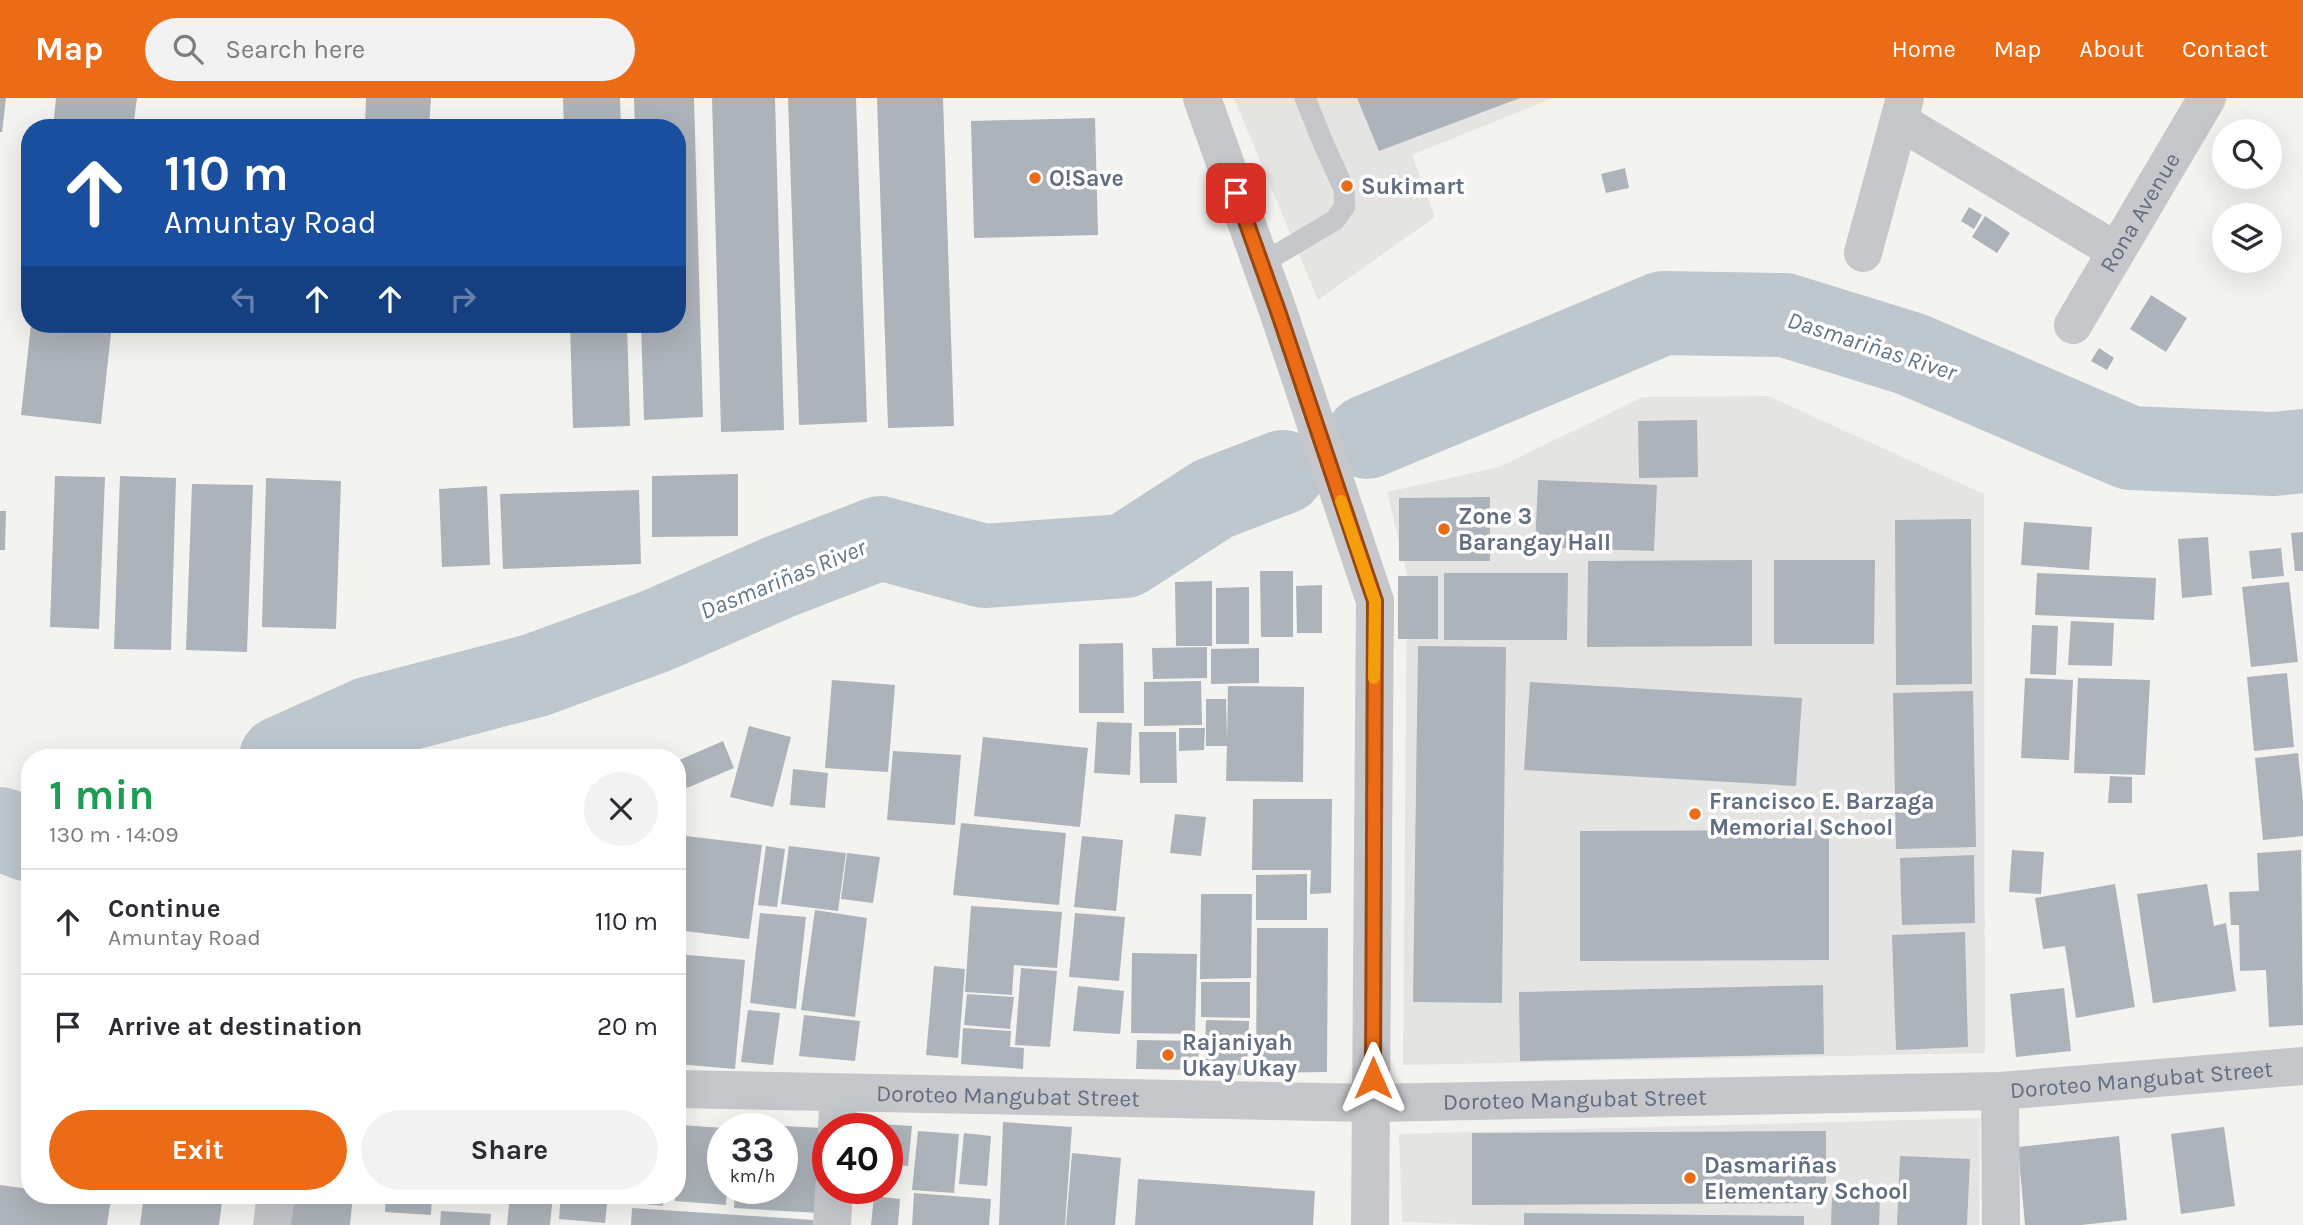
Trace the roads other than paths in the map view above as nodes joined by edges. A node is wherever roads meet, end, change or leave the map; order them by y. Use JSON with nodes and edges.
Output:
{"nodes":[{"id":1,"x":1202,"y":98,"type":"edge"},
{"id":2,"x":1305,"y":98,"type":"edge"},
{"id":3,"x":2207,"y":98,"type":"edge"},
{"id":4,"x":1902,"y":109,"type":"edge"},
{"id":5,"x":2116,"y":251,"type":"junction"},
{"id":6,"x":1863,"y":253,"type":"dead end"},
{"id":7,"x":1261,"y":264,"type":"junction"},
{"id":8,"x":2073,"y":325,"type":"dead end"},
{"id":9,"x":2303,"y":1066,"type":"edge"},
{"id":10,"x":686,"y":1090,"type":"edge"},
{"id":11,"x":2000,"y":1091,"type":"junction"},
{"id":12,"x":1372,"y":1103,"type":"junction"},
{"id":13,"x":838,"y":1111,"type":"edge"},
{"id":14,"x":275,"y":1204,"type":"edge"},
{"id":15,"x":833,"y":1204,"type":"edge"},
{"id":16,"x":272,"y":1225,"type":"edge"},
{"id":17,"x":832,"y":1225,"type":"edge"},
{"id":18,"x":1370,"y":1225,"type":"edge"},
{"id":19,"x":2001,"y":1225,"type":"edge"}],
"edges":[{"from":1,"to":7,"type":"street"},
{"from":2,"to":7,"type":"lane"},
{"from":3,"to":5,"type":"street","name":"Rona Avenue"},
{"from":4,"to":5,"type":"street"},
{"from":4,"to":6,"type":"street"},
{"from":5,"to":8,"type":"street","name":"Rona Avenue"},
{"from":7,"to":12,"type":"street"},
{"from":9,"to":11,"type":"street","name":"Doroteo Mangubat Street"},
{"from":10,"to":13,"type":"street","name":"Doroteo Mangubat Street"},
{"from":11,"to":12,"type":"street","name":"Doroteo Mangubat Street"},
{"from":11,"to":19,"type":"street"},
{"from":12,"to":13,"type":"street","name":"Doroteo Mangubat Street"},
{"from":12,"to":18,"type":"street"},
{"from":14,"to":16,"type":"street"},
{"from":15,"to":17,"type":"street"}]}
